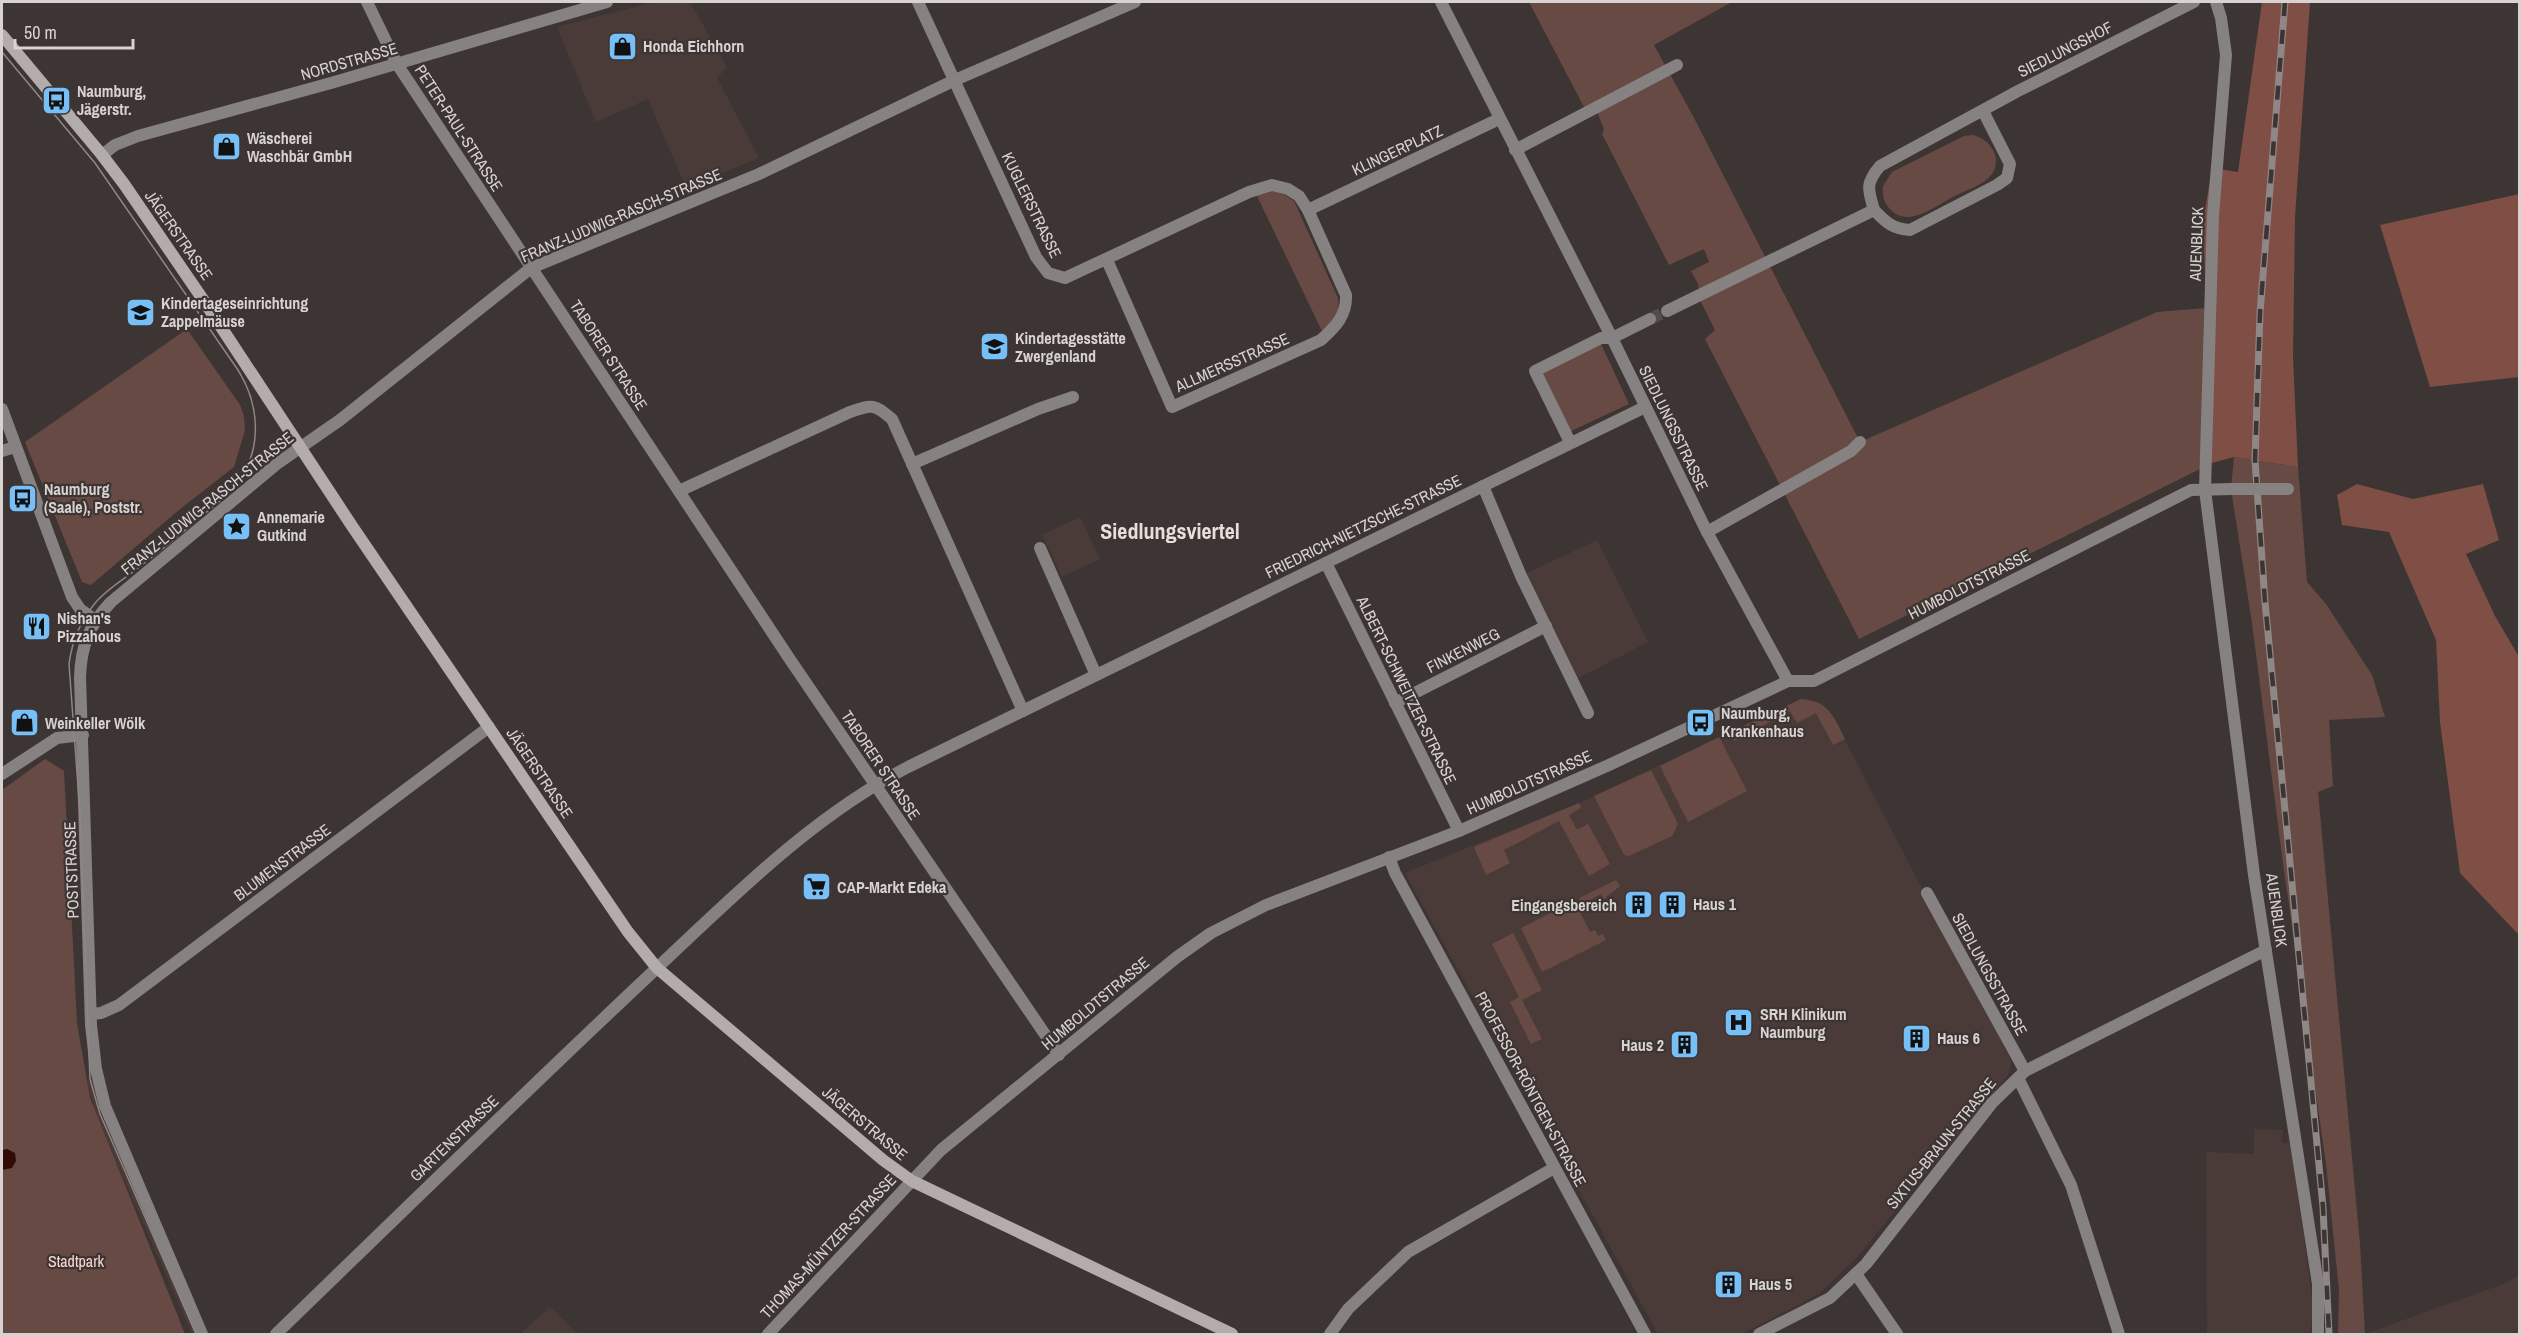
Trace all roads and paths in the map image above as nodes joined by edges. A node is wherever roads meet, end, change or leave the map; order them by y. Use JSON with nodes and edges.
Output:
{"nodes":[{"id":1,"x":367,"y":2,"type":"edge"},
{"id":2,"x":607,"y":2,"type":"edge"},
{"id":3,"x":918,"y":2,"type":"edge"},
{"id":4,"x":1135,"y":2,"type":"edge"},
{"id":5,"x":1441,"y":2,"type":"edge"},
{"id":6,"x":2194,"y":2,"type":"edge"},
{"id":7,"x":2216,"y":2,"type":"edge"},
{"id":8,"x":2,"y":35,"type":"edge"},
{"id":9,"x":397,"y":64,"type":"junction"},
{"id":10,"x":1677,"y":65,"type":"dead end"},
{"id":11,"x":956,"y":80,"type":"junction"},
{"id":12,"x":1983,"y":111,"type":"junction"},
{"id":13,"x":1499,"y":119,"type":"junction"},
{"id":14,"x":1515,"y":150,"type":"junction"},
{"id":15,"x":102,"y":155,"type":"junction"},
{"id":16,"x":1308,"y":210,"type":"junction"},
{"id":17,"x":1874,"y":210,"type":"junction"},
{"id":18,"x":1107,"y":260,"type":"junction"},
{"id":19,"x":531,"y":268,"type":"junction"},
{"id":20,"x":1667,"y":310,"type":"tunnel mouth"},
{"id":21,"x":1650,"y":319,"type":"tunnel mouth"},
{"id":22,"x":1612,"y":338,"type":"junction"},
{"id":23,"x":1073,"y":397,"type":"dead end"},
{"id":24,"x":1645,"y":407,"type":"junction"},
{"id":25,"x":2,"y":409,"type":"edge"},
{"id":26,"x":1570,"y":442,"type":"junction"},
{"id":27,"x":1860,"y":442,"type":"dead end"},
{"id":28,"x":15,"y":447,"type":"junction"},
{"id":29,"x":300,"y":448,"type":"junction"},
{"id":30,"x":2,"y":451,"type":"edge"},
{"id":31,"x":912,"y":464,"type":"junction"},
{"id":32,"x":1483,"y":486,"type":"junction"},
{"id":33,"x":2288,"y":489,"type":"dead end"},
{"id":34,"x":2205,"y":490,"type":"junction"},
{"id":35,"x":679,"y":491,"type":"junction"},
{"id":36,"x":1707,"y":532,"type":"junction"},
{"id":37,"x":1040,"y":548,"type":"dead end"},
{"id":38,"x":1326,"y":563,"type":"junction"},
{"id":39,"x":95,"y":620,"type":"junction"},
{"id":40,"x":1546,"y":626,"type":"junction"},
{"id":41,"x":1096,"y":675,"type":"junction"},
{"id":42,"x":1788,"y":681,"type":"junction"},
{"id":43,"x":1395,"y":703,"type":"junction"},
{"id":44,"x":1023,"y":711,"type":"junction"},
{"id":45,"x":1588,"y":713,"type":"dead end"},
{"id":46,"x":489,"y":727,"type":"junction"},
{"id":47,"x":83,"y":735,"type":"junction"},
{"id":48,"x":2,"y":774,"type":"edge"},
{"id":49,"x":874,"y":785,"type":"junction"},
{"id":50,"x":1459,"y":831,"type":"junction"},
{"id":51,"x":1389,"y":857,"type":"junction"},
{"id":52,"x":1927,"y":893,"type":"dead end"},
{"id":53,"x":2266,"y":950,"type":"junction"},
{"id":54,"x":657,"y":968,"type":"junction"},
{"id":55,"x":91,"y":1014,"type":"junction"},
{"id":56,"x":1059,"y":1055,"type":"junction"},
{"id":57,"x":2021,"y":1074,"type":"junction"},
{"id":58,"x":1554,"y":1168,"type":"junction"},
{"id":59,"x":912,"y":1181,"type":"junction"},
{"id":60,"x":1856,"y":1274,"type":"junction"},
{"id":61,"x":202,"y":1335,"type":"edge"},
{"id":62,"x":276,"y":1335,"type":"edge"},
{"id":63,"x":768,"y":1335,"type":"edge"},
{"id":64,"x":1232,"y":1335,"type":"edge"},
{"id":65,"x":1330,"y":1335,"type":"edge"},
{"id":66,"x":1645,"y":1335,"type":"edge"},
{"id":67,"x":1759,"y":1335,"type":"edge"},
{"id":68,"x":1897,"y":1335,"type":"edge"},
{"id":69,"x":2119,"y":1335,"type":"edge"},
{"id":70,"x":2318,"y":1335,"type":"edge"}],
"edges":[{"from":1,"to":9,"type":"street","name":"PETER-PAUL-STRASSE"},
{"from":2,"to":9,"type":"street","name":"NORDSTRASSE"},
{"from":3,"to":11,"type":"street","name":"KUGLERSTRASSE"},
{"from":4,"to":11,"type":"street","name":"FRANZ-LUDWIG-RASCH-STRASSE"},
{"from":5,"to":13,"type":"street","name":"SIEDLUNGSSTRASSE"},
{"from":6,"to":12,"type":"street","name":"SIEDLUNGSHOF"},
{"from":7,"to":34,"type":"street","name":"AUENBLICK"},
{"from":8,"to":15,"type":"main road","name":"JÄGERSTRASSE"},
{"from":9,"to":15,"type":"street","name":"NORDSTRASSE"},
{"from":9,"to":19,"type":"street","name":"PETER-PAUL-STRASSE"},
{"from":10,"to":14,"type":"street"},
{"from":11,"to":18,"type":"street","name":"KUGLERSTRASSE"},
{"from":11,"to":19,"type":"street","name":"FRANZ-LUDWIG-RASCH-STRASSE"},
{"from":12,"to":17,"type":"street","name":"SIEDLUNGSHOF"},
{"from":12,"to":17,"type":"street"},
{"from":13,"to":14,"type":"street","name":"SIEDLUNGSSTRASSE"},
{"from":13,"to":16,"type":"street","name":"KLINGERPLATZ"},
{"from":14,"to":22,"type":"street","name":"SIEDLUNGSSTRASSE"},
{"from":15,"to":29,"type":"main road","name":"JÄGERSTRASSE"},
{"from":16,"to":18,"type":"street","name":"KUGLERSTRASSE"},
{"from":16,"to":18,"type":"street","name":"ALLMERSSTRASSE"},
{"from":17,"to":20,"type":"street"},
{"from":19,"to":29,"type":"street","name":"FRANZ-LUDWIG-RASCH-STRASSE"},
{"from":19,"to":35,"type":"street","name":"TABORER STRASSE"},
{"from":21,"to":22,"type":"street"},
{"from":22,"to":24,"type":"street","name":"SIEDLUNGSSTRASSE"},
{"from":22,"to":26,"type":"street"},
{"from":23,"to":31,"type":"street"},
{"from":24,"to":26,"type":"street","name":"FRIEDRICH-NIETZSCHE-STRASSE"},
{"from":24,"to":36,"type":"street","name":"SIEDLUNGSSTRASSE"},
{"from":25,"to":28,"type":"street"},
{"from":26,"to":32,"type":"street","name":"FRIEDRICH-NIETZSCHE-STRASSE"},
{"from":27,"to":36,"type":"street"},
{"from":28,"to":30,"type":"street"},
{"from":28,"to":39,"type":"street"},
{"from":29,"to":39,"type":"street","name":"FRANZ-LUDWIG-RASCH-STRASSE"},
{"from":29,"to":46,"type":"main road","name":"JÄGERSTRASSE"},
{"from":31,"to":35,"type":"street"},
{"from":31,"to":44,"type":"street"},
{"from":32,"to":38,"type":"street","name":"FRIEDRICH-NIETZSCHE-STRASSE"},
{"from":32,"to":40,"type":"street"},
{"from":33,"to":34,"type":"street","bridge":true},
{"from":34,"to":42,"type":"street","name":"HUMBOLDTSTRASSE"},
{"from":34,"to":53,"type":"street","name":"AUENBLICK"},
{"from":35,"to":49,"type":"street","name":"TABORER STRASSE"},
{"from":36,"to":42,"type":"street","name":"SIEDLUNGSSTRASSE"},
{"from":37,"to":41,"type":"street"},
{"from":38,"to":41,"type":"street","name":"FRIEDRICH-NIETZSCHE-STRASSE"},
{"from":38,"to":43,"type":"street","name":"ALBERT-SCHWEITZER-STRASSE"},
{"from":39,"to":47,"type":"street","name":"POSTSTRASSE"},
{"from":40,"to":43,"type":"street","name":"FINKENWEG"},
{"from":40,"to":45,"type":"street"},
{"from":41,"to":44,"type":"street","name":"FRIEDRICH-NIETZSCHE-STRASSE"},
{"from":42,"to":50,"type":"street","name":"HUMBOLDTSTRASSE"},
{"from":43,"to":50,"type":"street","name":"ALBERT-SCHWEITZER-STRASSE"},
{"from":44,"to":49,"type":"street","name":"FRIEDRICH-NIETZSCHE-STRASSE"},
{"from":46,"to":54,"type":"main road","name":"JÄGERSTRASSE"},
{"from":46,"to":55,"type":"street","name":"BLUMENSTRASSE"},
{"from":47,"to":48,"type":"street"},
{"from":47,"to":55,"type":"street","name":"POSTSTRASSE"},
{"from":49,"to":54,"type":"street","name":"FRIEDRICH-NIETZSCHE-STRASSE"},
{"from":49,"to":56,"type":"street","name":"TABORER STRASSE"},
{"from":50,"to":51,"type":"street","name":"HUMBOLDTSTRASSE"},
{"from":51,"to":56,"type":"street","name":"HUMBOLDTSTRASSE"},
{"from":51,"to":58,"type":"street","name":"PROFESSOR-RÖNTGEN-STRASSE"},
{"from":52,"to":57,"type":"street","name":"SIEDLUNGSSTRASSE"},
{"from":53,"to":57,"type":"street","name":"SIXTUS-BRAUN-STRASSE"},
{"from":53,"to":70,"type":"street","name":"AUENBLICK"},
{"from":54,"to":59,"type":"main road","name":"JÄGERSTRASSE"},
{"from":54,"to":62,"type":"street","name":"GARTENSTRASSE"},
{"from":55,"to":61,"type":"street","name":"POSTSTRASSE"},
{"from":56,"to":59,"type":"street","name":"HUMBOLDTSTRASSE"},
{"from":57,"to":60,"type":"street","name":"SIXTUS-BRAUN-STRASSE"},
{"from":57,"to":69,"type":"street","name":"SIEDLUNGSSTRASSE"},
{"from":58,"to":65,"type":"street"},
{"from":58,"to":66,"type":"street","name":"PROFESSOR-RÖNTGEN-STRASSE"},
{"from":59,"to":63,"type":"street","name":"THOMAS-MÜNTZER-STRASSE"},
{"from":59,"to":64,"type":"main road","name":"JÄGERSTRASSE"},
{"from":60,"to":67,"type":"street","name":"SIXTUS-BRAUN-STRASSE"},
{"from":60,"to":68,"type":"street"}]}
